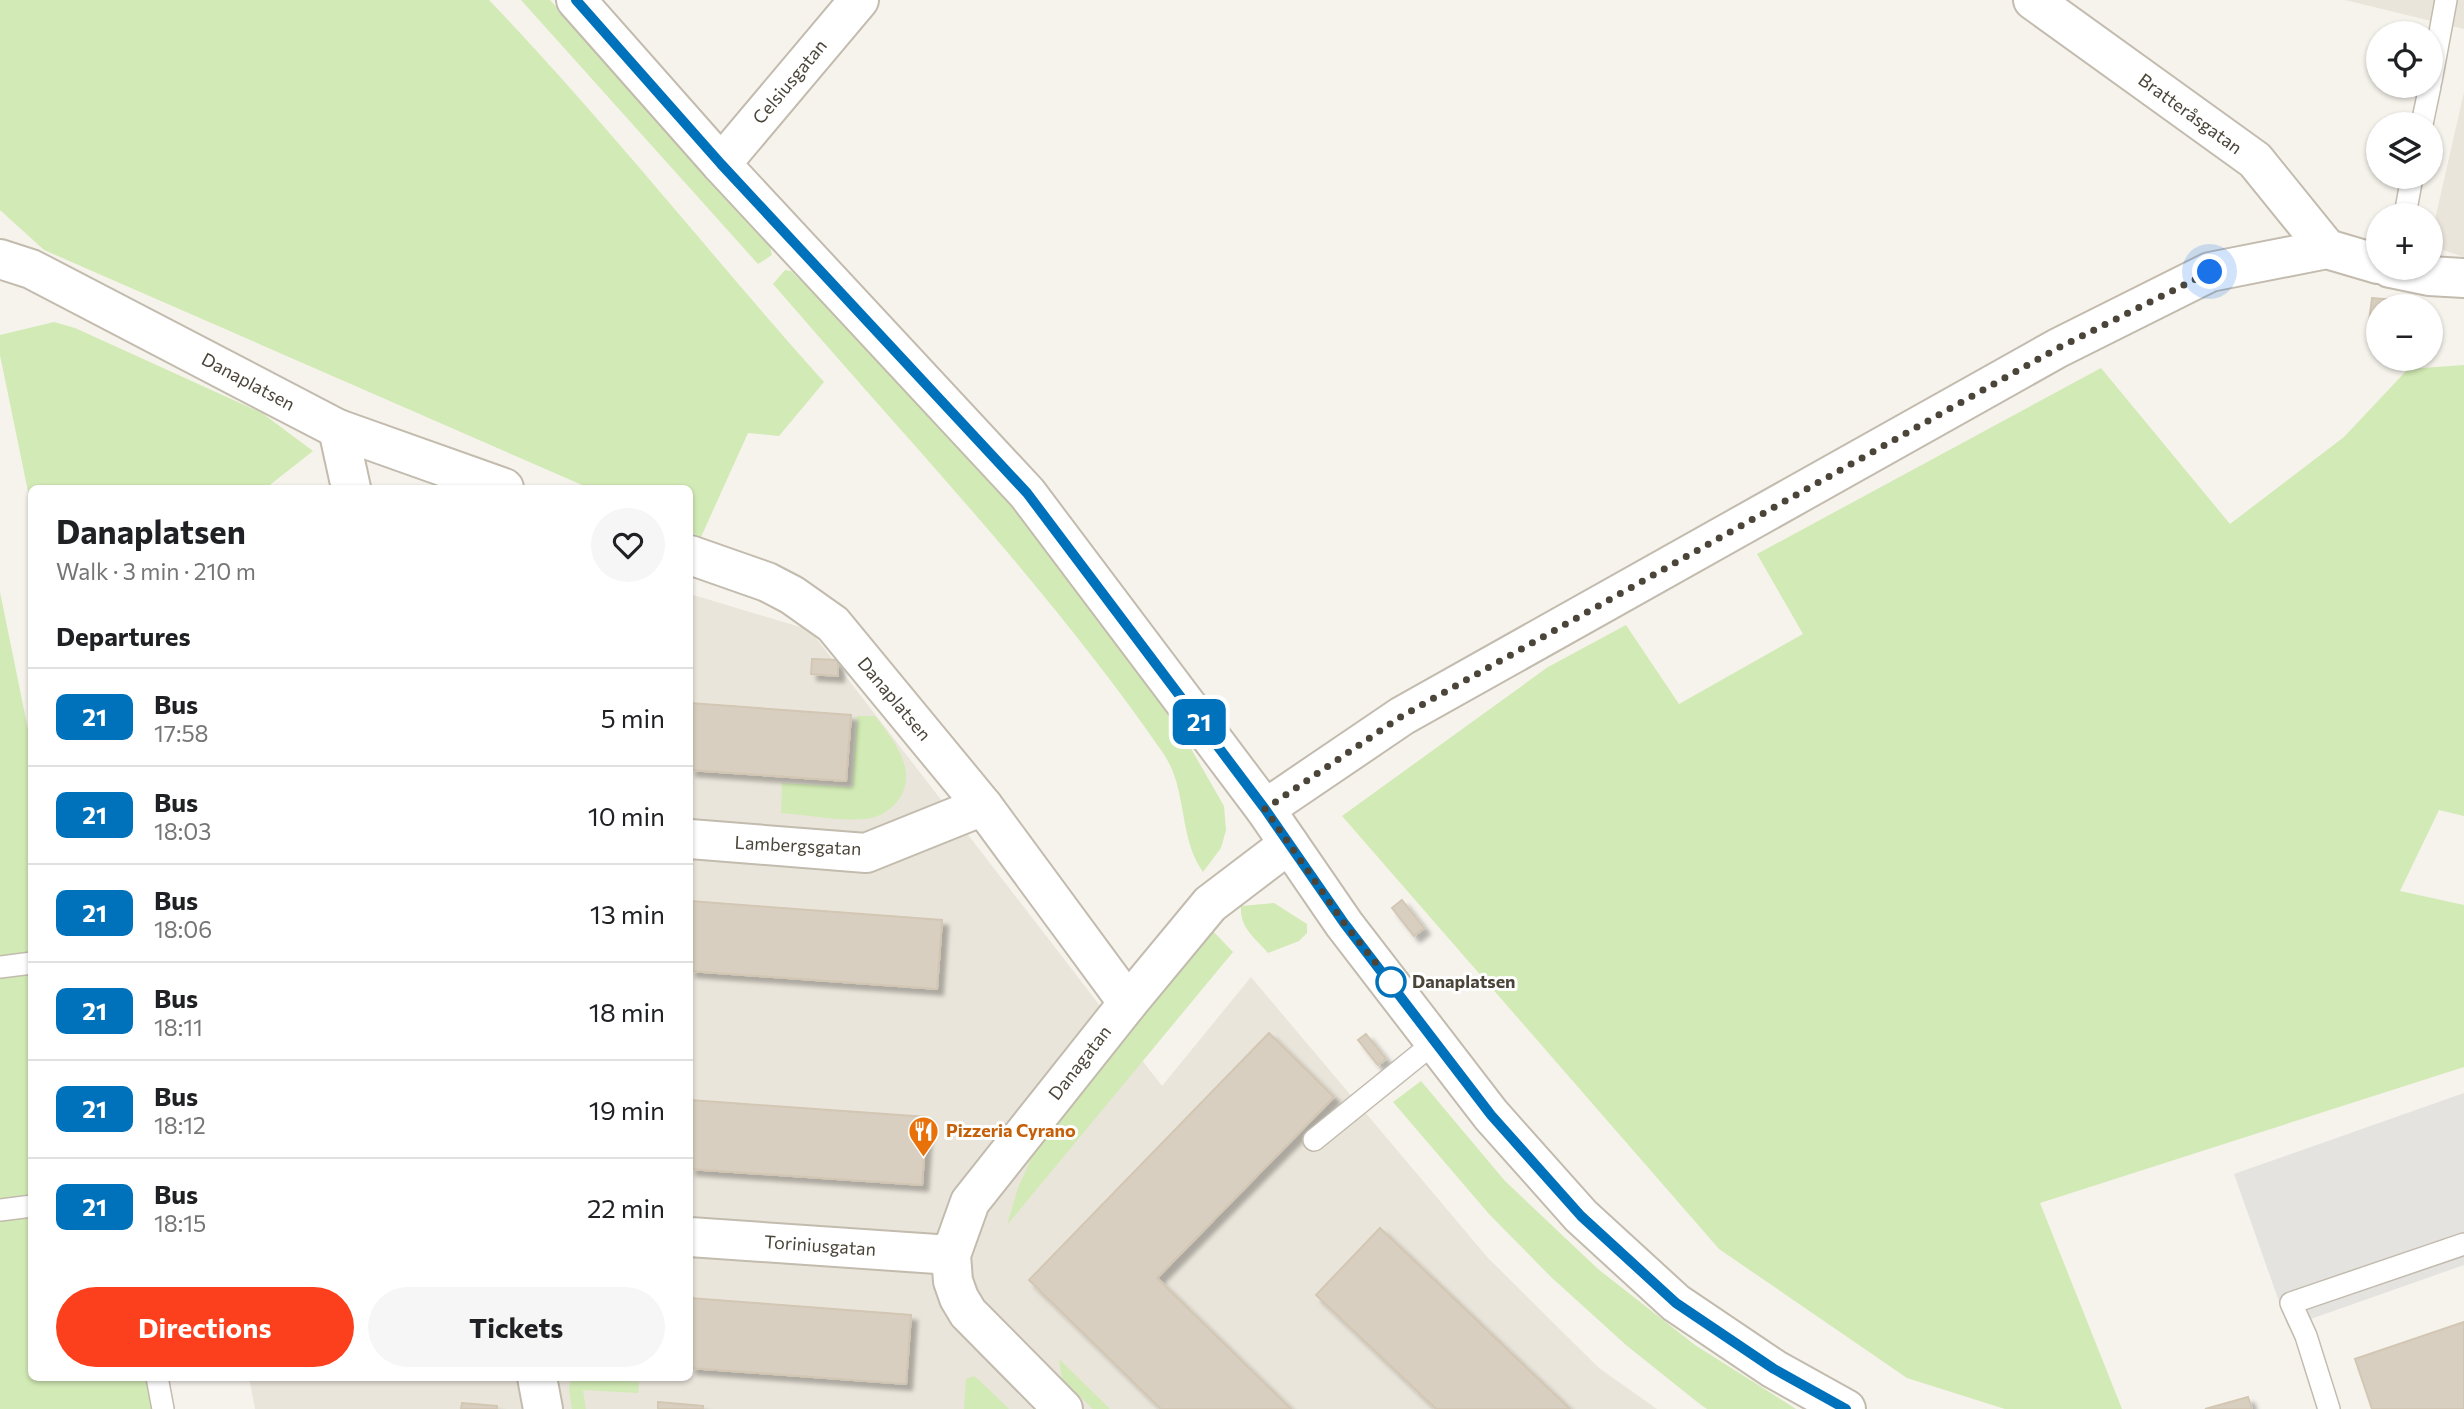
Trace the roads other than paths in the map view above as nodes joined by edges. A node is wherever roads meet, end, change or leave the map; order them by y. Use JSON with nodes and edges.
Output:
{"nodes":[{"id":1,"x":576,"y":0,"type":"edge"},
{"id":2,"x":859,"y":0,"type":"edge"},
{"id":3,"x":2033,"y":0,"type":"edge"},
{"id":4,"x":2446,"y":0,"type":"edge"},
{"id":5,"x":2442,"y":21,"type":"edge"},
{"id":6,"x":721,"y":164,"type":"junction"},
{"id":7,"x":2327,"y":249,"type":"junction"},
{"id":8,"x":0,"y":259,"type":"edge"},
{"id":9,"x":2366,"y":260,"type":"edge"},
{"id":10,"x":2443,"y":277,"type":"edge"},
{"id":11,"x":2464,"y":278,"type":"edge"},
{"id":12,"x":338,"y":429,"type":"junction"},
{"id":13,"x":350,"y":485,"type":"edge"},
{"id":14,"x":496,"y":485,"type":"edge"},
{"id":15,"x":693,"y":556,"type":"edge"},
{"id":16,"x":983,"y":806,"type":"junction"},
{"id":17,"x":1265,"y":809,"type":"junction"},
{"id":18,"x":693,"y":839,"type":"edge"},
{"id":19,"x":1289,"y":844,"type":"junction"},
{"id":20,"x":28,"y":964,"type":"edge"},
{"id":21,"x":0,"y":967,"type":"edge"},
{"id":22,"x":1128,"y":1003,"type":"junction"},
{"id":23,"x":1435,"y":1042,"type":"junction"},
{"id":24,"x":1314,"y":1140,"type":"dead end"},
{"id":25,"x":28,"y":1206,"type":"edge"},
{"id":26,"x":0,"y":1210,"type":"edge"},
{"id":27,"x":693,"y":1237,"type":"edge"},
{"id":28,"x":2464,"y":1244,"type":"edge"},
{"id":29,"x":951,"y":1255,"type":"junction"},
{"id":30,"x":158,"y":1381,"type":"edge"},
{"id":31,"x":538,"y":1381,"type":"edge"},
{"id":32,"x":163,"y":1409,"type":"edge"},
{"id":33,"x":543,"y":1409,"type":"edge"},
{"id":34,"x":1063,"y":1409,"type":"edge"},
{"id":35,"x":1846,"y":1409,"type":"edge"},
{"id":36,"x":2329,"y":1409,"type":"edge"}],
"edges":[{"from":1,"to":6,"type":"street"},
{"from":2,"to":6,"type":"street","name":"Celsiusgatan"},
{"from":3,"to":7,"type":"street","name":"Bratteråsgatan"},
{"from":4,"to":5,"type":"lane"},
{"from":6,"to":17,"type":"street"},
{"from":7,"to":9,"type":"street"},
{"from":7,"to":17,"type":"street"},
{"from":8,"to":12,"type":"street","name":"Danaplatsen"},
{"from":10,"to":11,"type":"street"},
{"from":12,"to":13,"type":"street"},
{"from":12,"to":14,"type":"street","name":"Danaplatsen"},
{"from":15,"to":16,"type":"street","name":"Danaplatsen"},
{"from":16,"to":18,"type":"street","name":"Lambergsgatan"},
{"from":16,"to":22,"type":"street","name":"Danaplatsen"},
{"from":17,"to":19,"type":"street"},
{"from":19,"to":22,"type":"street","name":"Danagatan"},
{"from":19,"to":23,"type":"street"},
{"from":20,"to":21,"type":"lane"},
{"from":22,"to":29,"type":"street","name":"Danagatan"},
{"from":23,"to":24,"type":"lane"},
{"from":23,"to":35,"type":"street"},
{"from":25,"to":26,"type":"lane"},
{"from":27,"to":29,"type":"street","name":"Toriniusgatan"},
{"from":28,"to":36,"type":"lane"},
{"from":29,"to":34,"type":"street","name":"Danagatan"},
{"from":30,"to":32,"type":"lane"},
{"from":31,"to":33,"type":"street"}]}
